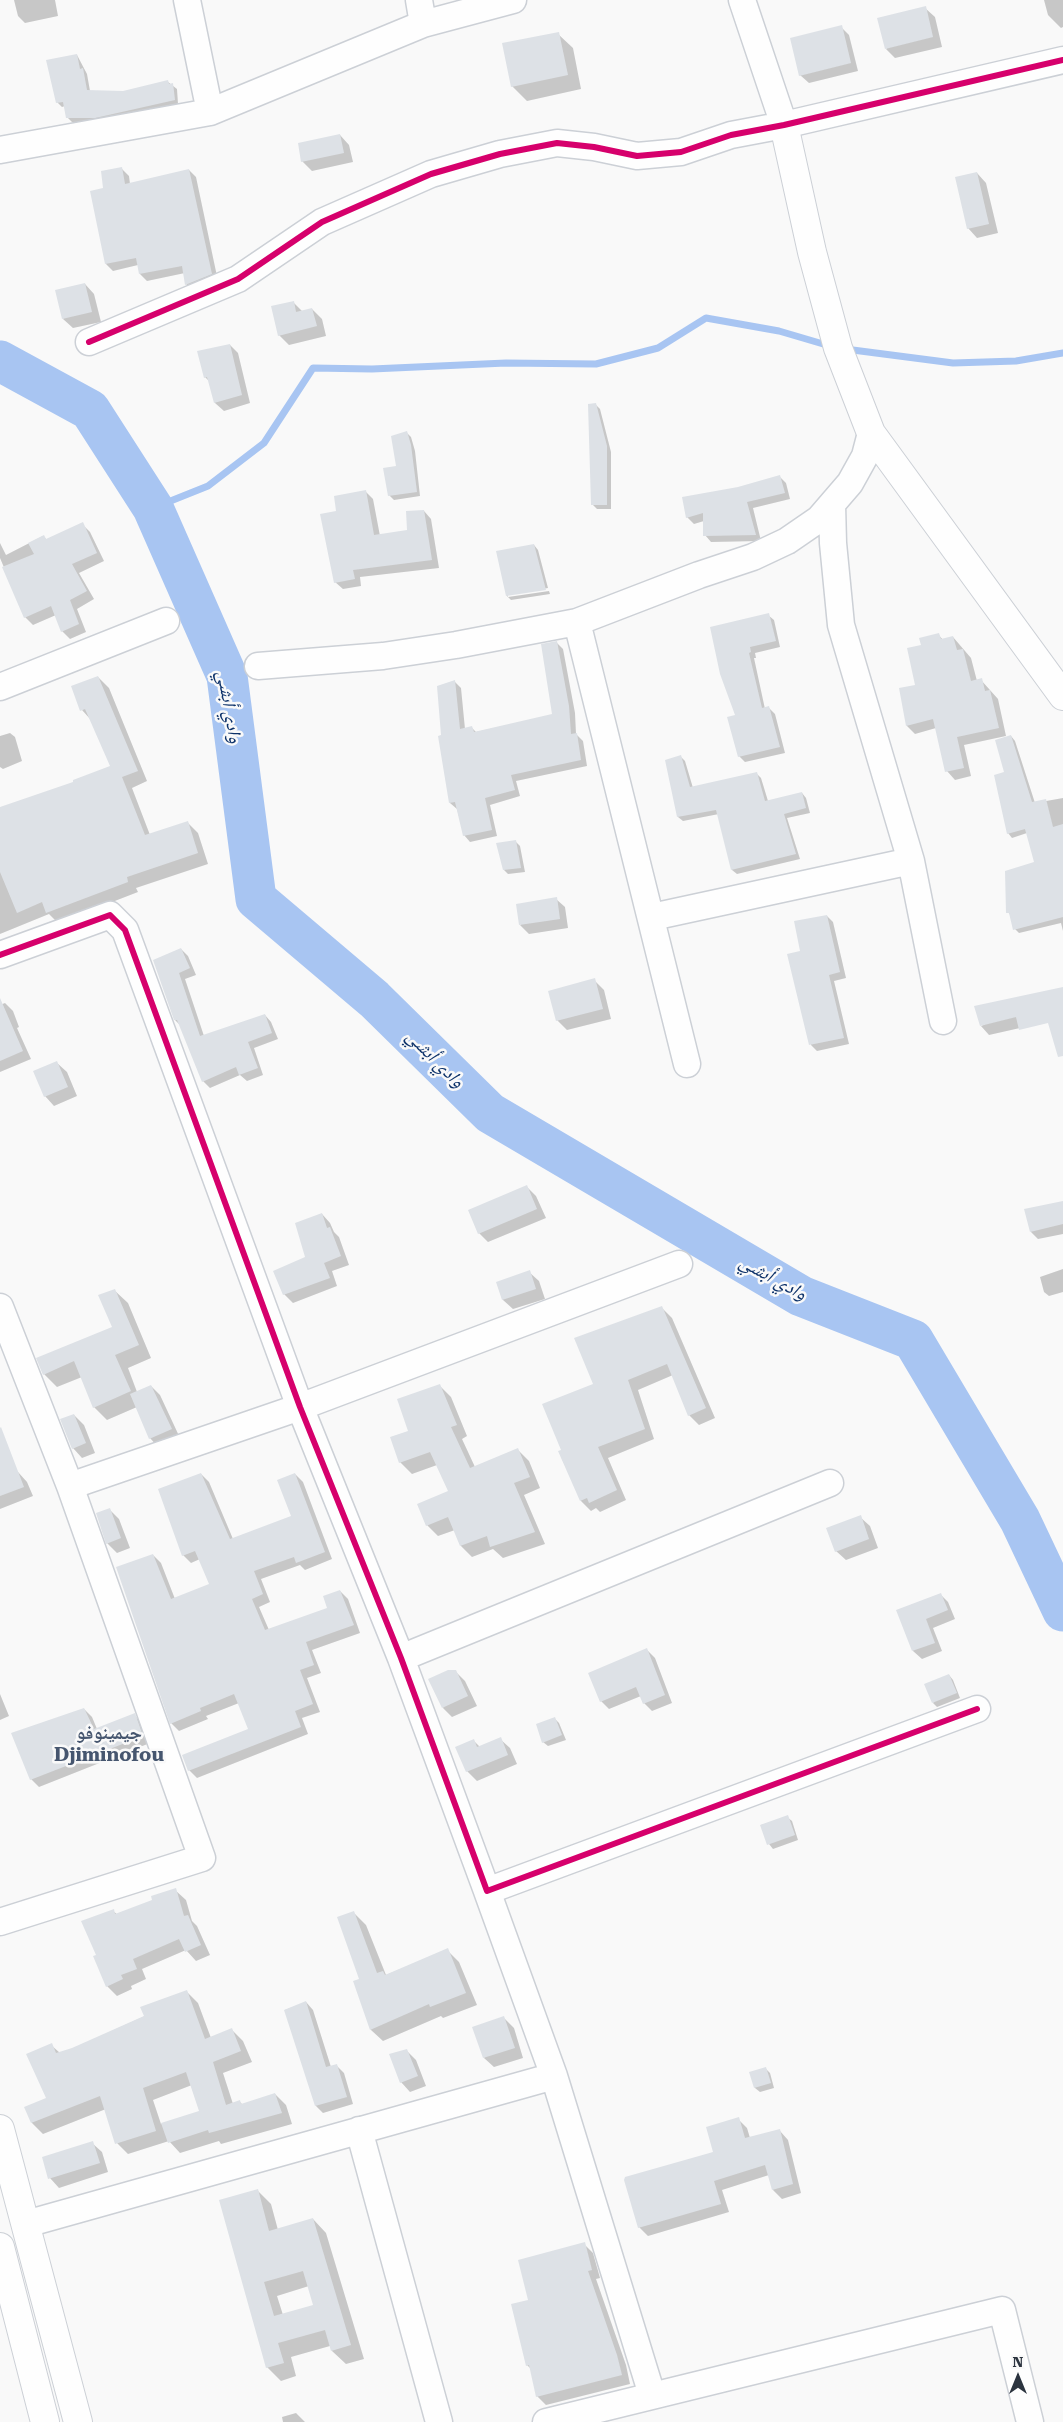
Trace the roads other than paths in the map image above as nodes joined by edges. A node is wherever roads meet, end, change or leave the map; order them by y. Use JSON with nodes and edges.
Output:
{"nodes":[{"id":1,"x":187,"y":0,"type":"edge"},
{"id":2,"x":513,"y":0,"type":"edge"},
{"id":3,"x":742,"y":0,"type":"edge"},
{"id":4,"x":421,"y":12,"type":"edge"},
{"id":5,"x":1063,"y":60,"type":"edge"},
{"id":6,"x":210,"y":112,"type":"junction"},
{"id":7,"x":784,"y":125,"type":"junction"},
{"id":8,"x":0,"y":150,"type":"edge"},
{"id":9,"x":89,"y":342,"type":"dead end"},
{"id":10,"x":871,"y":433,"type":"junction"},
{"id":11,"x":832,"y":504,"type":"junction"},
{"id":12,"x":166,"y":621,"type":"dead end"},
{"id":13,"x":577,"y":622,"type":"junction"},
{"id":14,"x":258,"y":666,"type":"dead end"},
{"id":15,"x":0,"y":686,"type":"edge"},
{"id":16,"x":1063,"y":696,"type":"edge"},
{"id":17,"x":911,"y":861,"type":"junction"},
{"id":18,"x":652,"y":918,"type":"junction"},
{"id":19,"x":0,"y":955,"type":"edge"},
{"id":20,"x":944,"y":1021,"type":"dead end"},
{"id":21,"x":687,"y":1064,"type":"dead end"},
{"id":22,"x":679,"y":1264,"type":"dead end"},
{"id":23,"x":0,"y":1307,"type":"edge"},
{"id":24,"x":300,"y":1407,"type":"junction"},
{"id":25,"x":830,"y":1483,"type":"dead end"},
{"id":26,"x":70,"y":1486,"type":"junction"},
{"id":27,"x":402,"y":1658,"type":"junction"},
{"id":28,"x":977,"y":1709,"type":"dead end"},
{"id":29,"x":487,"y":1891,"type":"junction"},
{"id":30,"x":0,"y":1922,"type":"edge"},
{"id":31,"x":554,"y":2076,"type":"junction"},
{"id":32,"x":0,"y":2129,"type":"edge"},
{"id":33,"x":359,"y":2130,"type":"junction"},
{"id":34,"x":26,"y":2224,"type":"junction"},
{"id":35,"x":0,"y":2247,"type":"edge"},
{"id":36,"x":652,"y":2395,"type":"junction"},
{"id":37,"x":45,"y":2422,"type":"edge"},
{"id":38,"x":78,"y":2422,"type":"edge"},
{"id":39,"x":439,"y":2422,"type":"edge"},
{"id":40,"x":546,"y":2422,"type":"edge"},
{"id":41,"x":1030,"y":2422,"type":"edge"}],
"edges":[{"from":1,"to":6,"type":"street"},
{"from":2,"to":4,"type":"street"},
{"from":3,"to":7,"type":"street"},
{"from":4,"to":6,"type":"street"},
{"from":5,"to":7,"type":"street"},
{"from":6,"to":8,"type":"street"},
{"from":7,"to":9,"type":"street"},
{"from":7,"to":10,"type":"street"},
{"from":10,"to":11,"type":"street"},
{"from":10,"to":16,"type":"street"},
{"from":11,"to":13,"type":"street"},
{"from":11,"to":17,"type":"street"},
{"from":12,"to":15,"type":"street"},
{"from":13,"to":14,"type":"street"},
{"from":13,"to":18,"type":"street"},
{"from":17,"to":18,"type":"street"},
{"from":17,"to":20,"type":"street"},
{"from":18,"to":21,"type":"street"},
{"from":19,"to":24,"type":"street"},
{"from":22,"to":24,"type":"street"},
{"from":23,"to":26,"type":"street"},
{"from":24,"to":26,"type":"street"},
{"from":24,"to":27,"type":"street"},
{"from":25,"to":27,"type":"street"},
{"from":26,"to":30,"type":"street"},
{"from":27,"to":29,"type":"street"},
{"from":28,"to":29,"type":"street"},
{"from":29,"to":31,"type":"street"},
{"from":31,"to":33,"type":"street"},
{"from":31,"to":36,"type":"street"},
{"from":32,"to":34,"type":"street"},
{"from":33,"to":34,"type":"street"},
{"from":33,"to":39,"type":"street"},
{"from":34,"to":38,"type":"street"},
{"from":35,"to":37,"type":"street"},
{"from":36,"to":40,"type":"street"},
{"from":36,"to":41,"type":"street"}]}
